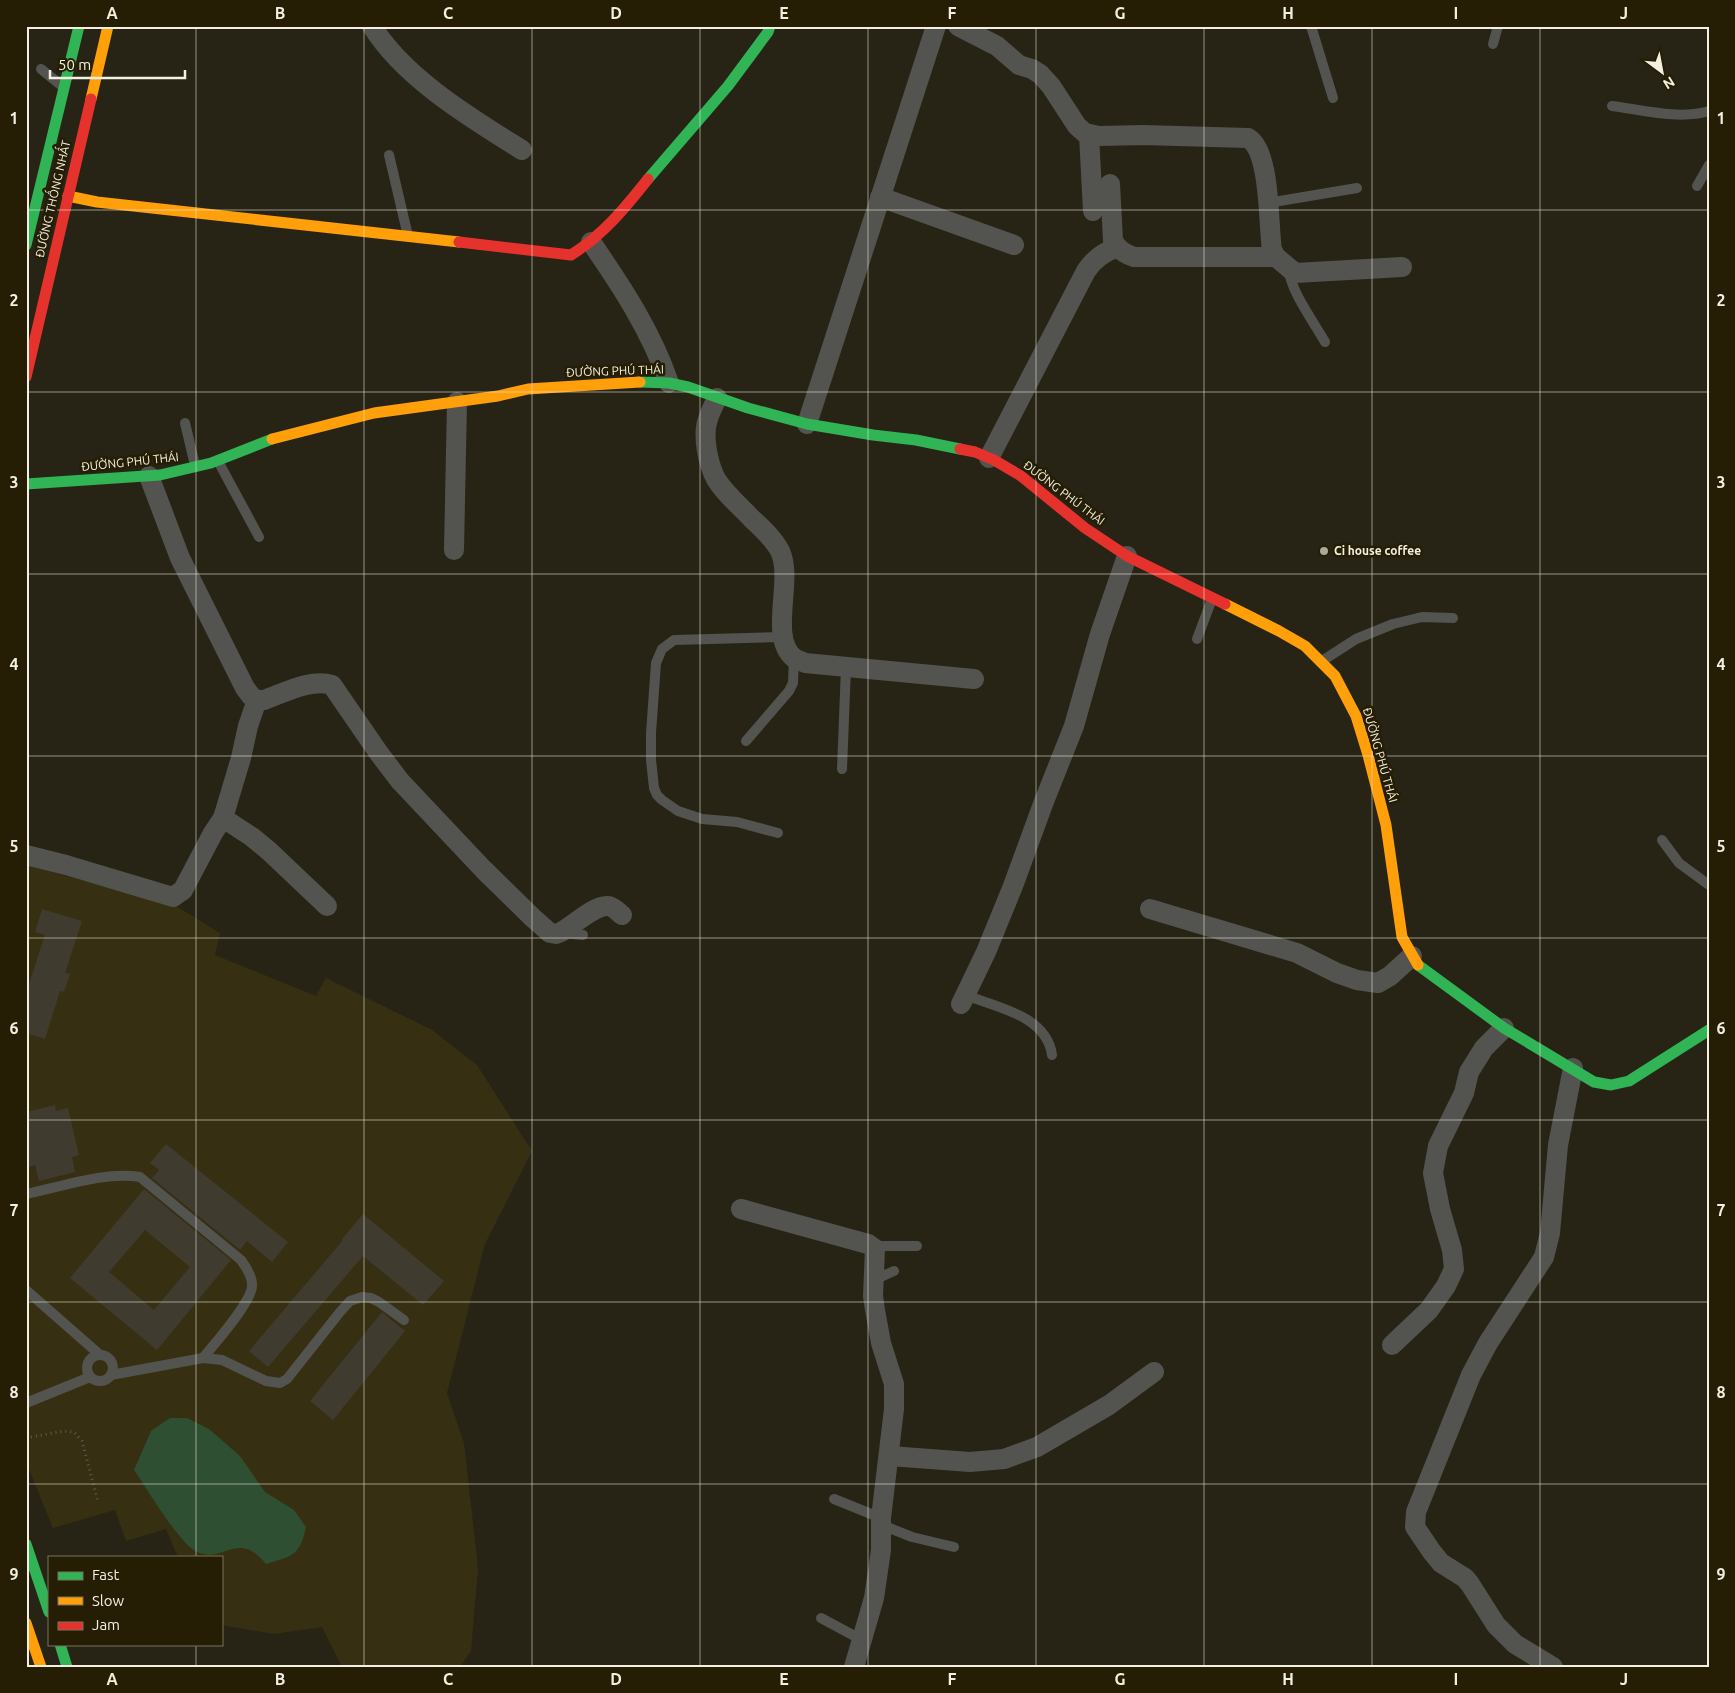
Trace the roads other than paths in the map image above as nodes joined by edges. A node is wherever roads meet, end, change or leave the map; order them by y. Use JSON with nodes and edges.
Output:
{"nodes":[{"id":1,"x":79,"y":26,"type":"edge"},
{"id":2,"x":108,"y":26,"type":"edge"},
{"id":3,"x":372,"y":26,"type":"edge"},
{"id":4,"x":936,"y":26,"type":"edge"},
{"id":5,"x":958,"y":26,"type":"edge"},
{"id":6,"x":1311,"y":26,"type":"edge"},
{"id":7,"x":1498,"y":26,"type":"edge"},
{"id":8,"x":773,"y":28,"type":"edge"},
{"id":9,"x":1493,"y":44,"type":"dead end"},
{"id":10,"x":41,"y":69,"type":"dead end"},
{"id":11,"x":63,"y":87,"type":"junction"},
{"id":12,"x":1333,"y":98,"type":"dead end"},
{"id":13,"x":1612,"y":106,"type":"dead end"},
{"id":14,"x":1709,"y":111,"type":"edge"},
{"id":15,"x":1089,"y":135,"type":"junction"},
{"id":16,"x":522,"y":150,"type":"dead end"},
{"id":17,"x":389,"y":155,"type":"dead end"},
{"id":18,"x":1709,"y":165,"type":"edge"},
{"id":19,"x":1110,"y":184,"type":"dead end"},
{"id":20,"x":1697,"y":186,"type":"dead end"},
{"id":21,"x":33,"y":188,"type":"edge"},
{"id":22,"x":1357,"y":188,"type":"dead end"},
{"id":23,"x":68,"y":196,"type":"junction"},
{"id":24,"x":880,"y":197,"type":"junction"},
{"id":25,"x":1268,"y":203,"type":"junction"},
{"id":26,"x":1093,"y":212,"type":"dead end"},
{"id":27,"x":408,"y":237,"type":"junction"},
{"id":28,"x":591,"y":242,"type":"junction"},
{"id":29,"x":26,"y":245,"type":"edge"},
{"id":30,"x":1014,"y":245,"type":"dead end"},
{"id":31,"x":1117,"y":247,"type":"junction"},
{"id":32,"x":1282,"y":262,"type":"junction"},
{"id":33,"x":1402,"y":267,"type":"dead end"},
{"id":34,"x":1325,"y":342,"type":"dead end"},
{"id":35,"x":26,"y":377,"type":"edge"},
{"id":36,"x":669,"y":383,"type":"junction"},
{"id":37,"x":718,"y":398,"type":"junction"},
{"id":38,"x":456,"y":402,"type":"junction"},
{"id":39,"x":185,"y":423,"type":"dead end"},
{"id":40,"x":807,"y":424,"type":"junction"},
{"id":41,"x":989,"y":458,"type":"junction"},
{"id":42,"x":217,"y":460,"type":"junction"},
{"id":43,"x":196,"y":468,"type":"junction"},
{"id":44,"x":149,"y":476,"type":"junction"},
{"id":45,"x":26,"y":484,"type":"edge"},
{"id":46,"x":258,"y":536,"type":"dead end"},
{"id":47,"x":454,"y":550,"type":"dead end"},
{"id":48,"x":1127,"y":556,"type":"junction"},
{"id":49,"x":1213,"y":598,"type":"junction"},
{"id":50,"x":1453,"y":618,"type":"dead end"},
{"id":51,"x":782,"y":637,"type":"junction"},
{"id":52,"x":1197,"y":639,"type":"dead end"},
{"id":53,"x":794,"y":658,"type":"junction"},
{"id":54,"x":1322,"y":662,"type":"junction"},
{"id":55,"x":846,"y":667,"type":"junction"},
{"id":56,"x":974,"y":678,"type":"dead end"},
{"id":57,"x":257,"y":700,"type":"junction"},
{"id":58,"x":746,"y":741,"type":"dead end"},
{"id":59,"x":842,"y":769,"type":"dead end"},
{"id":60,"x":223,"y":818,"type":"junction"},
{"id":61,"x":778,"y":832,"type":"dead end"},
{"id":62,"x":1662,"y":840,"type":"dead end"},
{"id":63,"x":26,"y":855,"type":"edge"},
{"id":64,"x":1709,"y":885,"type":"edge"},
{"id":65,"x":327,"y":906,"type":"dead end"},
{"id":66,"x":1150,"y":910,"type":"dead end"},
{"id":67,"x":622,"y":914,"type":"dead end"},
{"id":68,"x":562,"y":932,"type":"junction"},
{"id":69,"x":583,"y":935,"type":"dead end"},
{"id":70,"x":1412,"y":956,"type":"junction"},
{"id":71,"x":963,"y":1000,"type":"joint"},
{"id":72,"x":1504,"y":1028,"type":"junction"},
{"id":73,"x":1709,"y":1030,"type":"edge"},
{"id":74,"x":1052,"y":1055,"type":"dead end"},
{"id":75,"x":1573,"y":1068,"type":"junction"},
{"id":76,"x":26,"y":1194,"type":"edge"},
{"id":77,"x":741,"y":1209,"type":"dead end"},
{"id":78,"x":873,"y":1246,"type":"junction"},
{"id":79,"x":918,"y":1246,"type":"dead end"},
{"id":80,"x":894,"y":1271,"type":"dead end"},
{"id":81,"x":874,"y":1280,"type":"junction"},
{"id":82,"x":26,"y":1290,"type":"edge"},
{"id":83,"x":404,"y":1320,"type":"dead end"},
{"id":84,"x":1392,"y":1345,"type":"dead end"},
{"id":85,"x":99,"y":1354,"type":"junction"},
{"id":86,"x":203,"y":1358,"type":"junction"},
{"id":87,"x":1154,"y":1372,"type":"dead end"},
{"id":88,"x":111,"y":1375,"type":"junction"},
{"id":89,"x":90,"y":1377,"type":"junction"},
{"id":90,"x":26,"y":1403,"type":"edge"},
{"id":91,"x":890,"y":1456,"type":"junction"},
{"id":92,"x":834,"y":1499,"type":"dead end"},
{"id":93,"x":882,"y":1522,"type":"junction"},
{"id":94,"x":26,"y":1544,"type":"edge"},
{"id":95,"x":954,"y":1547,"type":"dead end"},
{"id":96,"x":48,"y":1609,"type":"edge"},
{"id":97,"x":821,"y":1618,"type":"dead end"},
{"id":98,"x":26,"y":1624,"type":"edge"},
{"id":99,"x":862,"y":1640,"type":"junction"},
{"id":100,"x":61,"y":1646,"type":"edge"},
{"id":101,"x":35,"y":1659,"type":"edge"},
{"id":102,"x":67,"y":1667,"type":"edge"},
{"id":103,"x":854,"y":1667,"type":"edge"},
{"id":104,"x":1553,"y":1667,"type":"edge"}],
"edges":[{"from":1,"to":11,"type":"main road","name":"ĐƯỜNG THỐNG NHẤT"},
{"from":2,"to":23,"type":"main road","name":"ĐƯỜNG THỐNG NHẤT"},
{"from":3,"to":16,"type":"street"},
{"from":4,"to":24,"type":"street"},
{"from":5,"to":15,"type":"street"},
{"from":6,"to":12,"type":"lane"},
{"from":7,"to":9,"type":"lane"},
{"from":8,"to":28,"type":"main road"},
{"from":10,"to":11,"type":"lane"},
{"from":11,"to":21,"type":"main road","name":"ĐƯỜNG THỐNG NHẤT"},
{"from":13,"to":14,"type":"lane"},
{"from":15,"to":25,"type":"street"},
{"from":15,"to":26,"type":"street"},
{"from":17,"to":27,"type":"lane"},
{"from":18,"to":20,"type":"lane"},
{"from":19,"to":31,"type":"street"},
{"from":21,"to":29,"type":"main road","name":"ĐƯỜNG THỐNG NHẤT"},
{"from":22,"to":25,"type":"lane"},
{"from":23,"to":27,"type":"main road"},
{"from":23,"to":35,"type":"main road","name":"ĐƯỜNG THỐNG NHẤT"},
{"from":24,"to":30,"type":"street"},
{"from":24,"to":40,"type":"street"},
{"from":25,"to":32,"type":"street"},
{"from":27,"to":28,"type":"main road"},
{"from":28,"to":36,"type":"street"},
{"from":31,"to":32,"type":"street"},
{"from":31,"to":41,"type":"street"},
{"from":32,"to":33,"type":"street"},
{"from":32,"to":34,"type":"lane"},
{"from":36,"to":37,"type":"main road","name":"ĐƯỜNG PHÚ THÁI"},
{"from":36,"to":38,"type":"main road","name":"ĐƯỜNG PHÚ THÁI"},
{"from":37,"to":40,"type":"main road","name":"ĐƯỜNG PHÚ THÁI"},
{"from":37,"to":51,"type":"street"},
{"from":38,"to":42,"type":"main road","name":"ĐƯỜNG PHÚ THÁI"},
{"from":38,"to":47,"type":"street"},
{"from":39,"to":43,"type":"lane"},
{"from":40,"to":41,"type":"main road","name":"ĐƯỜNG PHÚ THÁI"},
{"from":41,"to":48,"type":"main road","name":"ĐƯỜNG PHÚ THÁI"},
{"from":42,"to":43,"type":"main road","name":"ĐƯỜNG PHÚ THÁI"},
{"from":42,"to":46,"type":"lane"},
{"from":43,"to":44,"type":"main road","name":"ĐƯỜNG PHÚ THÁI"},
{"from":44,"to":45,"type":"main road","name":"ĐƯỜNG PHÚ THÁI"},
{"from":44,"to":57,"type":"street"},
{"from":48,"to":49,"type":"main road","name":"ĐƯỜNG PHÚ THÁI"},
{"from":48,"to":71,"type":"street"},
{"from":49,"to":52,"type":"lane"},
{"from":49,"to":54,"type":"main road","name":"ĐƯỜNG PHÚ THÁI"},
{"from":50,"to":54,"type":"lane"},
{"from":51,"to":53,"type":"street"},
{"from":51,"to":61,"type":"lane"},
{"from":53,"to":55,"type":"street"},
{"from":53,"to":58,"type":"lane"},
{"from":54,"to":70,"type":"main road","name":"ĐƯỜNG PHÚ THÁI"},
{"from":55,"to":56,"type":"street"},
{"from":55,"to":59,"type":"lane"},
{"from":57,"to":60,"type":"street"},
{"from":57,"to":68,"type":"street"},
{"from":60,"to":63,"type":"street"},
{"from":60,"to":65,"type":"street"},
{"from":62,"to":64,"type":"lane"},
{"from":66,"to":70,"type":"street"},
{"from":67,"to":68,"type":"street"},
{"from":68,"to":69,"type":"lane"},
{"from":70,"to":72,"type":"main road","name":"ĐƯỜNG PHÚ THÁI"},
{"from":71,"to":74,"type":"lane"},
{"from":72,"to":75,"type":"main road","name":"ĐƯỜNG PHÚ THÁI"},
{"from":72,"to":84,"type":"street"},
{"from":73,"to":75,"type":"main road","name":"ĐƯỜNG PHÚ THÁI"},
{"from":75,"to":104,"type":"street"},
{"from":76,"to":86,"type":"lane"},
{"from":77,"to":78,"type":"street"},
{"from":78,"to":79,"type":"lane"},
{"from":78,"to":81,"type":"street"},
{"from":80,"to":81,"type":"lane"},
{"from":81,"to":91,"type":"street"},
{"from":82,"to":85,"type":"lane"},
{"from":83,"to":86,"type":"lane"},
{"from":85,"to":88,"type":"lane"},
{"from":85,"to":89,"type":"lane"},
{"from":86,"to":88,"type":"lane"},
{"from":87,"to":91,"type":"street"},
{"from":88,"to":89,"type":"lane"},
{"from":89,"to":90,"type":"lane"},
{"from":91,"to":93,"type":"street"},
{"from":92,"to":93,"type":"lane"},
{"from":93,"to":95,"type":"lane"},
{"from":93,"to":99,"type":"street"},
{"from":94,"to":96,"type":"main road"},
{"from":97,"to":99,"type":"lane"},
{"from":98,"to":101,"type":"main road"},
{"from":99,"to":103,"type":"street"},
{"from":100,"to":102,"type":"main road"}]}
